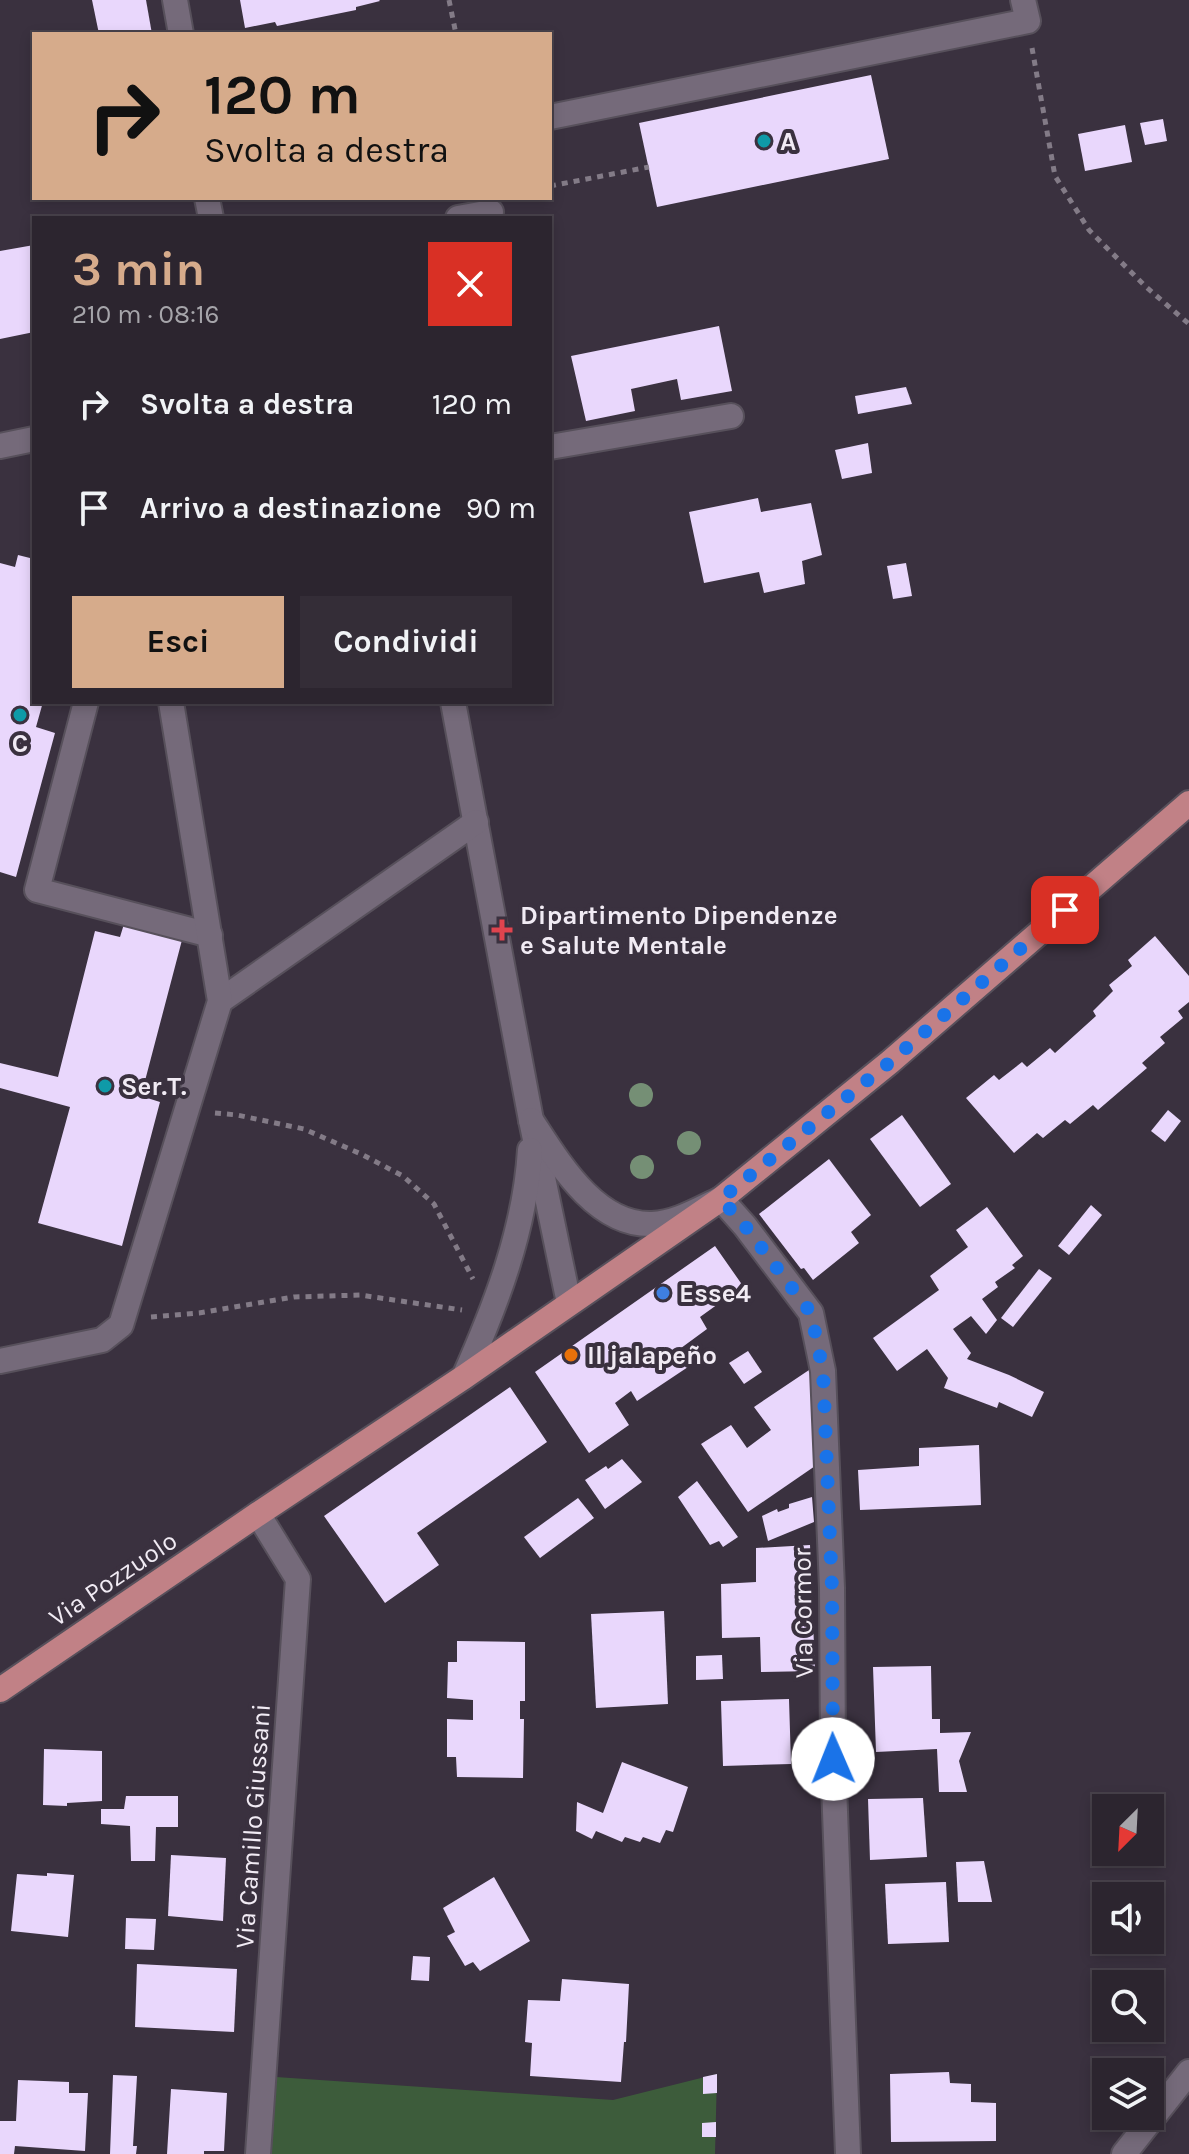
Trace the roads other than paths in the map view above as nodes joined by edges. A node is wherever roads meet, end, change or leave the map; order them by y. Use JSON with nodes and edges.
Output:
{"nodes":[{"id":1,"x":175,"y":0,"type":"edge"},
{"id":2,"x":1026,"y":11,"type":"edge"},
{"id":3,"x":181,"y":32,"type":"edge"},
{"id":4,"x":552,"y":117,"type":"edge"},
{"id":5,"x":491,"y":209,"type":"edge"},
{"id":6,"x":465,"y":216,"type":"edge"},
{"id":7,"x":731,"y":416,"type":"dead end"},
{"id":8,"x":32,"y":439,"type":"edge"},
{"id":9,"x":0,"y":446,"type":"edge"},
{"id":10,"x":552,"y":447,"type":"edge"},
{"id":11,"x":85,"y":704,"type":"edge"},
{"id":12,"x":171,"y":704,"type":"edge"},
{"id":13,"x":453,"y":704,"type":"edge"},
{"id":14,"x":1189,"y":803,"type":"edge"},
{"id":15,"x":476,"y":822,"type":"junction"},
{"id":16,"x":210,"y":935,"type":"junction"},
{"id":17,"x":220,"y":1001,"type":"junction"},
{"id":18,"x":531,"y":1120,"type":"junction"},
{"id":19,"x":721,"y":1199,"type":"junction"},
{"id":20,"x":569,"y":1303,"type":"junction"},
{"id":21,"x":0,"y":1361,"type":"edge"},
{"id":22,"x":464,"y":1377,"type":"junction"},
{"id":23,"x":258,"y":1514,"type":"junction"},
{"id":24,"x":0,"y":1690,"type":"edge"},
{"id":25,"x":1189,"y":2072,"type":"edge"},
{"id":26,"x":258,"y":2154,"type":"edge"},
{"id":27,"x":848,"y":2154,"type":"edge"},
{"id":28,"x":1124,"y":2154,"type":"edge"}],
"edges":[{"from":1,"to":3,"type":"street"},
{"from":2,"to":4,"type":"street"},
{"from":5,"to":6,"type":"street"},
{"from":7,"to":10,"type":"street"},
{"from":8,"to":9,"type":"street"},
{"from":11,"to":16,"type":"street"},
{"from":12,"to":16,"type":"street"},
{"from":13,"to":15,"type":"street"},
{"from":14,"to":19,"type":"main road","name":"Via Pozzuolo"},
{"from":15,"to":17,"type":"street"},
{"from":15,"to":18,"type":"street"},
{"from":16,"to":17,"type":"street"},
{"from":17,"to":21,"type":"street"},
{"from":18,"to":19,"type":"street"},
{"from":18,"to":20,"type":"street"},
{"from":18,"to":22,"type":"street"},
{"from":19,"to":20,"type":"main road","name":"Via Pozzuolo"},
{"from":19,"to":27,"type":"street","name":"Via Cormor"},
{"from":20,"to":22,"type":"main road","name":"Via Pozzuolo"},
{"from":22,"to":23,"type":"main road","name":"Via Pozzuolo"},
{"from":23,"to":24,"type":"main road","name":"Via Pozzuolo"},
{"from":23,"to":26,"type":"street","name":"Via Camillo Giussani"},
{"from":25,"to":28,"type":"street"}]}
